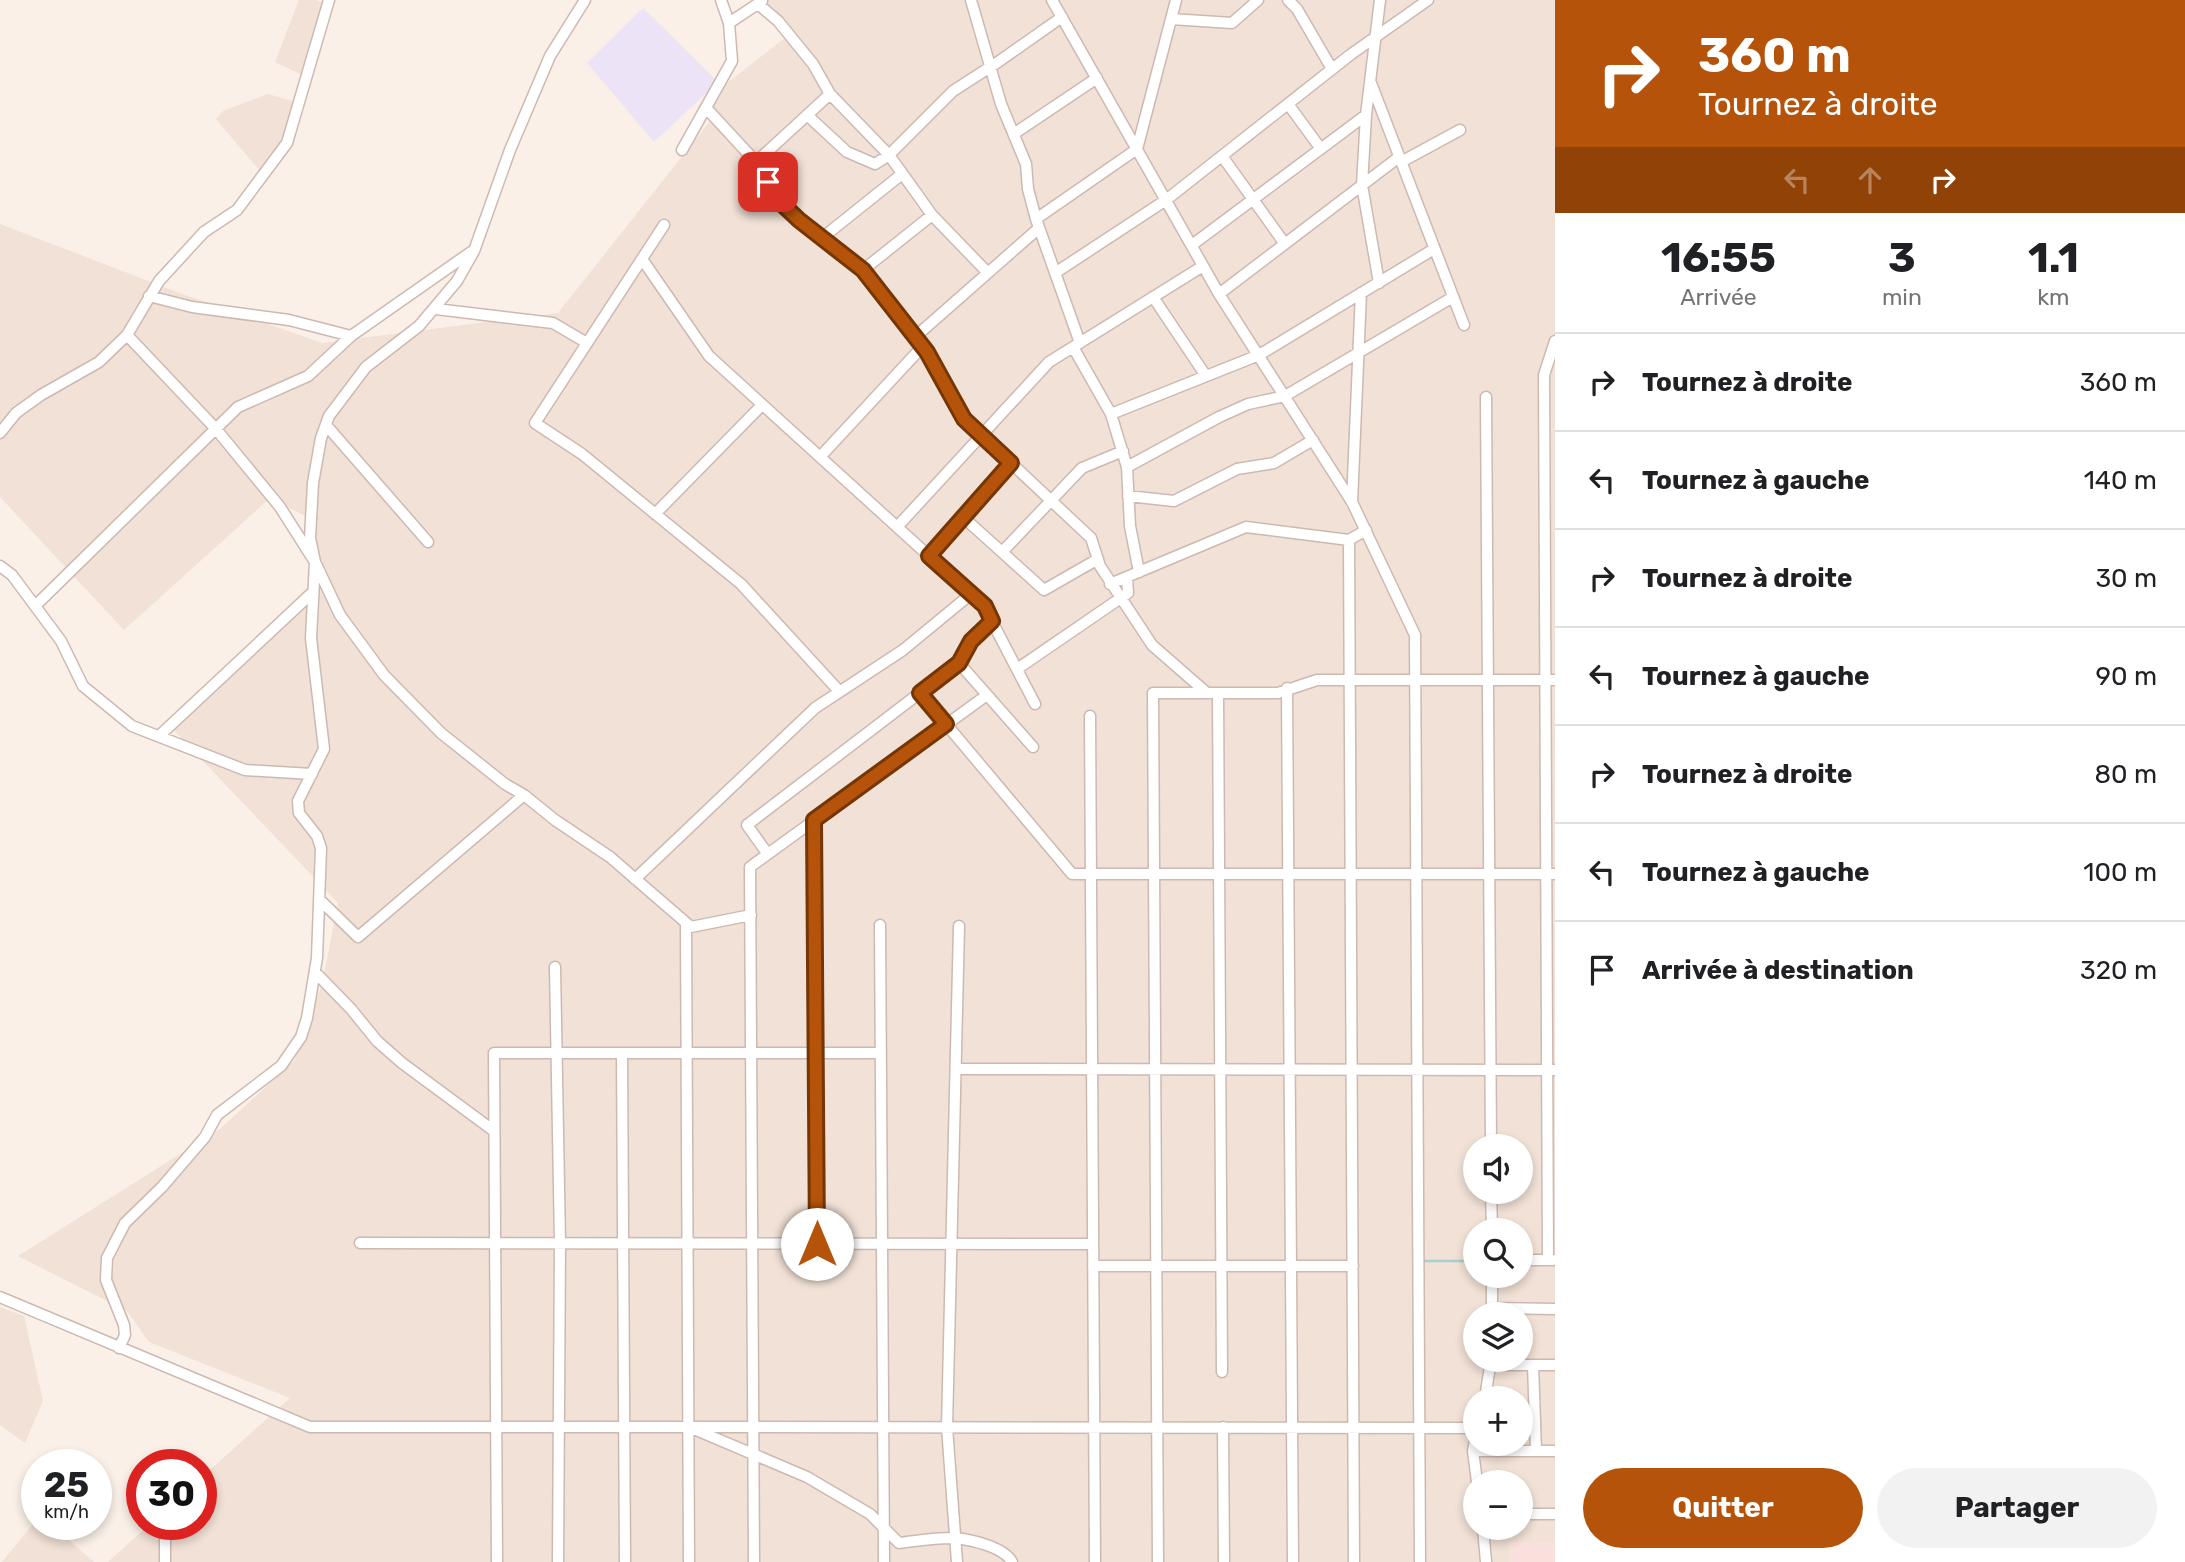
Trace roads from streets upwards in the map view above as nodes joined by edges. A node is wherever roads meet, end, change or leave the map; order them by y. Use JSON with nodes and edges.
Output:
{"nodes":[{"id":1,"x":329,"y":0,"type":"edge"},
{"id":2,"x":585,"y":0,"type":"edge"},
{"id":3,"x":721,"y":0,"type":"edge"},
{"id":4,"x":971,"y":0,"type":"edge"},
{"id":5,"x":1052,"y":0,"type":"edge"},
{"id":6,"x":1176,"y":0,"type":"edge"},
{"id":7,"x":1258,"y":0,"type":"edge"},
{"id":8,"x":1289,"y":0,"type":"edge"},
{"id":9,"x":1380,"y":0,"type":"edge"},
{"id":10,"x":1428,"y":0,"type":"edge"},
{"id":11,"x":761,"y":2,"type":"edge"},
{"id":12,"x":1062,"y":17,"type":"junction"},
{"id":13,"x":1171,"y":19,"type":"junction"},
{"id":14,"x":729,"y":23,"type":"junction"},
{"id":15,"x":1376,"y":37,"type":"junction"},
{"id":16,"x":990,"y":67,"type":"junction"},
{"id":17,"x":1332,"y":69,"type":"junction"},
{"id":18,"x":1097,"y":78,"type":"junction"},
{"id":19,"x":1370,"y":82,"type":"junction"},
{"id":20,"x":830,"y":94,"type":"junction"},
{"id":21,"x":1288,"y":104,"type":"junction"},
{"id":22,"x":707,"y":109,"type":"junction"},
{"id":23,"x":807,"y":115,"type":"junction"},
{"id":24,"x":1366,"y":115,"type":"junction"},
{"id":25,"x":1460,"y":130,"type":"dead end"},
{"id":26,"x":1015,"y":133,"type":"junction"},
{"id":27,"x":1137,"y":149,"type":"junction"},
{"id":28,"x":1321,"y":149,"type":"junction"},
{"id":29,"x":682,"y":150,"type":"dead end"},
{"id":30,"x":888,"y":155,"type":"junction"},
{"id":31,"x":1222,"y":156,"type":"junction"},
{"id":32,"x":1400,"y":159,"type":"junction"},
{"id":33,"x":756,"y":162,"type":"junction"},
{"id":34,"x":902,"y":174,"type":"junction"},
{"id":35,"x":1362,"y":185,"type":"junction"},
{"id":36,"x":1253,"y":199,"type":"junction"},
{"id":37,"x":1166,"y":200,"type":"junction"},
{"id":38,"x":932,"y":215,"type":"junction"},
{"id":39,"x":1038,"y":224,"type":"junction"},
{"id":40,"x":664,"y":225,"type":"dead end"},
{"id":41,"x":822,"y":238,"type":"junction"},
{"id":42,"x":1285,"y":244,"type":"junction"},
{"id":43,"x":1192,"y":245,"type":"junction"},
{"id":44,"x":1434,"y":249,"type":"junction"},
{"id":45,"x":474,"y":251,"type":"junction"},
{"id":46,"x":642,"y":259,"type":"junction"},
{"id":47,"x":1203,"y":266,"type":"junction"},
{"id":48,"x":863,"y":270,"type":"junction"},
{"id":49,"x":988,"y":273,"type":"junction"},
{"id":50,"x":1055,"y":273,"type":"junction"},
{"id":51,"x":1379,"y":283,"type":"junction"},
{"id":52,"x":1361,"y":293,"type":"junction"},
{"id":53,"x":1219,"y":294,"type":"junction"},
{"id":54,"x":149,"y":296,"type":"junction"},
{"id":55,"x":1153,"y":297,"type":"junction"},
{"id":56,"x":1453,"y":297,"type":"junction"},
{"id":57,"x":436,"y":309,"type":"junction"},
{"id":58,"x":1464,"y":326,"type":"dead end"},
{"id":59,"x":127,"y":335,"type":"junction"},
{"id":60,"x":351,"y":336,"type":"junction"},
{"id":61,"x":915,"y":337,"type":"junction"},
{"id":62,"x":1555,"y":341,"type":"edge"},
{"id":63,"x":587,"y":343,"type":"junction"},
{"id":64,"x":1077,"y":345,"type":"junction"},
{"id":65,"x":922,"y":347,"type":"junction"},
{"id":66,"x":1359,"y":352,"type":"junction"},
{"id":67,"x":1259,"y":355,"type":"junction"},
{"id":68,"x":1206,"y":376,"type":"junction"},
{"id":69,"x":1285,"y":396,"type":"junction"},
{"id":70,"x":1486,"y":397,"type":"dead end"},
{"id":71,"x":762,"y":405,"type":"junction"},
{"id":72,"x":1111,"y":414,"type":"junction"},
{"id":73,"x":326,"y":425,"type":"junction"},
{"id":74,"x":216,"y":429,"type":"junction"},
{"id":75,"x":0,"y":432,"type":"edge"},
{"id":76,"x":982,"y":435,"type":"junction"},
{"id":77,"x":1313,"y":440,"type":"junction"},
{"id":78,"x":1122,"y":452,"type":"junction"},
{"id":79,"x":820,"y":457,"type":"junction"},
{"id":80,"x":1011,"y":463,"type":"junction"},
{"id":81,"x":1127,"y":467,"type":"junction"},
{"id":82,"x":1128,"y":496,"type":"junction"},
{"id":83,"x":1051,"y":500,"type":"junction"},
{"id":84,"x":1352,"y":502,"type":"junction"},
{"id":85,"x":655,"y":514,"type":"junction"},
{"id":86,"x":963,"y":517,"type":"junction"},
{"id":87,"x":897,"y":527,"type":"junction"},
{"id":88,"x":1366,"y":530,"type":"junction"},
{"id":89,"x":1349,"y":540,"type":"junction"},
{"id":90,"x":428,"y":542,"type":"dead end"},
{"id":91,"x":1002,"y":552,"type":"junction"},
{"id":92,"x":929,"y":556,"type":"junction"},
{"id":93,"x":1098,"y":559,"type":"junction"},
{"id":94,"x":315,"y":562,"type":"junction"},
{"id":95,"x":0,"y":566,"type":"edge"},
{"id":96,"x":1139,"y":572,"type":"junction"},
{"id":97,"x":1127,"y":577,"type":"junction"},
{"id":98,"x":1110,"y":583,"type":"junction"},
{"id":99,"x":313,"y":592,"type":"junction"},
{"id":100,"x":971,"y":594,"type":"junction"},
{"id":101,"x":1120,"y":598,"type":"junction"},
{"id":102,"x":35,"y":606,"type":"junction"},
{"id":103,"x":992,"y":621,"type":"junction"},
{"id":104,"x":959,"y":663,"type":"junction"},
{"id":105,"x":1017,"y":669,"type":"junction"},
{"id":106,"x":1349,"y":680,"type":"junction"},
{"id":107,"x":1416,"y":680,"type":"junction"},
{"id":108,"x":1488,"y":680,"type":"junction"},
{"id":109,"x":1550,"y":680,"type":"edge"},
{"id":110,"x":1287,"y":688,"type":"junction"},
{"id":111,"x":839,"y":691,"type":"junction"},
{"id":112,"x":920,"y":693,"type":"junction"},
{"id":113,"x":1213,"y":693,"type":"junction"},
{"id":114,"x":987,"y":695,"type":"junction"},
{"id":115,"x":1035,"y":704,"type":"dead end"},
{"id":116,"x":1090,"y":716,"type":"dead end"},
{"id":117,"x":946,"y":724,"type":"junction"},
{"id":118,"x":159,"y":736,"type":"junction"},
{"id":119,"x":1033,"y":747,"type":"dead end"},
{"id":120,"x":312,"y":774,"type":"junction"},
{"id":121,"x":524,"y":794,"type":"junction"},
{"id":122,"x":814,"y":820,"type":"junction"},
{"id":123,"x":767,"y":853,"type":"junction"},
{"id":124,"x":1091,"y":874,"type":"junction"},
{"id":125,"x":1154,"y":874,"type":"junction"},
{"id":126,"x":1219,"y":874,"type":"junction"},
{"id":127,"x":1288,"y":874,"type":"junction"},
{"id":128,"x":1350,"y":874,"type":"junction"},
{"id":129,"x":1417,"y":874,"type":"junction"},
{"id":130,"x":1489,"y":874,"type":"junction"},
{"id":131,"x":1551,"y":874,"type":"edge"},
{"id":132,"x":635,"y":879,"type":"junction"},
{"id":133,"x":320,"y":900,"type":"junction"},
{"id":134,"x":751,"y":915,"type":"junction"},
{"id":135,"x":686,"y":923,"type":"junction"},
{"id":136,"x":880,"y":925,"type":"dead end"},
{"id":137,"x":960,"y":926,"type":"dead end"},
{"id":138,"x":555,"y":967,"type":"dead end"},
{"id":139,"x":315,"y":972,"type":"junction"},
{"id":140,"x":556,"y":1053,"type":"junction"},
{"id":141,"x":622,"y":1053,"type":"junction"},
{"id":142,"x":687,"y":1053,"type":"junction"},
{"id":143,"x":751,"y":1053,"type":"junction"},
{"id":144,"x":816,"y":1053,"type":"junction"},
{"id":145,"x":881,"y":1053,"type":"junction"},
{"id":146,"x":956,"y":1069,"type":"junction"},
{"id":147,"x":1092,"y":1070,"type":"junction"},
{"id":148,"x":1155,"y":1070,"type":"junction"},
{"id":149,"x":1220,"y":1070,"type":"junction"},
{"id":150,"x":1290,"y":1070,"type":"junction"},
{"id":151,"x":1352,"y":1070,"type":"junction"},
{"id":152,"x":1418,"y":1070,"type":"junction"},
{"id":153,"x":1490,"y":1070,"type":"junction"},
{"id":154,"x":1551,"y":1070,"type":"edge"},
{"id":155,"x":494,"y":1131,"type":"junction"},
{"id":156,"x":1491,"y":1134,"type":"edge"},
{"id":157,"x":360,"y":1243,"type":"dead end"},
{"id":158,"x":495,"y":1243,"type":"junction"},
{"id":159,"x":560,"y":1243,"type":"junction"},
{"id":160,"x":623,"y":1243,"type":"junction"},
{"id":161,"x":688,"y":1243,"type":"junction"},
{"id":162,"x":752,"y":1243,"type":"junction"},
{"id":163,"x":817,"y":1244,"type":"junction"},
{"id":164,"x":882,"y":1244,"type":"junction"},
{"id":165,"x":952,"y":1244,"type":"junction"},
{"id":166,"x":1093,"y":1244,"type":"junction"},
{"id":167,"x":1533,"y":1260,"type":"edge"},
{"id":168,"x":1552,"y":1260,"type":"edge"},
{"id":169,"x":1093,"y":1266,"type":"junction"},
{"id":170,"x":1156,"y":1266,"type":"junction"},
{"id":171,"x":1222,"y":1266,"type":"junction"},
{"id":172,"x":1291,"y":1266,"type":"junction"},
{"id":173,"x":1353,"y":1266,"type":"junction"},
{"id":174,"x":0,"y":1297,"type":"edge"},
{"id":175,"x":1555,"y":1309,"type":"edge"},
{"id":176,"x":1533,"y":1310,"type":"edge"},
{"id":177,"x":119,"y":1348,"type":"junction"},
{"id":178,"x":1533,"y":1365,"type":"joint"},
{"id":179,"x":1555,"y":1366,"type":"edge"},
{"id":180,"x":1222,"y":1372,"type":"dead end"},
{"id":181,"x":496,"y":1427,"type":"junction"},
{"id":182,"x":558,"y":1427,"type":"junction"},
{"id":183,"x":624,"y":1427,"type":"junction"},
{"id":184,"x":689,"y":1427,"type":"junction"},
{"id":185,"x":754,"y":1427,"type":"junction"},
{"id":186,"x":883,"y":1427,"type":"junction"},
{"id":187,"x":947,"y":1427,"type":"junction"},
{"id":188,"x":1094,"y":1427,"type":"junction"},
{"id":189,"x":1157,"y":1427,"type":"junction"},
{"id":190,"x":1223,"y":1427,"type":"junction"},
{"id":191,"x":1292,"y":1427,"type":"junction"},
{"id":192,"x":1354,"y":1428,"type":"junction"},
{"id":193,"x":1420,"y":1428,"type":"junction"},
{"id":194,"x":1463,"y":1428,"type":"edge"},
{"id":195,"x":1533,"y":1451,"type":"edge"},
{"id":196,"x":1536,"y":1451,"type":"junction"},
{"id":197,"x":1555,"y":1451,"type":"edge"},
{"id":198,"x":754,"y":1454,"type":"junction"},
{"id":199,"x":1533,"y":1514,"type":"edge"},
{"id":200,"x":1555,"y":1514,"type":"edge"},
{"id":201,"x":884,"y":1525,"type":"junction"},
{"id":202,"x":956,"y":1538,"type":"junction"},
{"id":203,"x":165,"y":1540,"type":"edge"},
{"id":204,"x":1484,"y":1540,"type":"edge"},
{"id":205,"x":165,"y":1562,"type":"edge"},
{"id":206,"x":497,"y":1562,"type":"edge"},
{"id":207,"x":558,"y":1562,"type":"edge"},
{"id":208,"x":625,"y":1562,"type":"edge"},
{"id":209,"x":689,"y":1562,"type":"edge"},
{"id":210,"x":754,"y":1562,"type":"edge"},
{"id":211,"x":884,"y":1562,"type":"edge"},
{"id":212,"x":957,"y":1562,"type":"edge"},
{"id":213,"x":1012,"y":1562,"type":"edge"},
{"id":214,"x":1095,"y":1562,"type":"edge"},
{"id":215,"x":1158,"y":1562,"type":"edge"},
{"id":216,"x":1224,"y":1562,"type":"edge"},
{"id":217,"x":1293,"y":1562,"type":"edge"},
{"id":218,"x":1354,"y":1562,"type":"edge"},
{"id":219,"x":1420,"y":1562,"type":"edge"},
{"id":220,"x":1486,"y":1562,"type":"edge"}],
"edges":[{"from":1,"to":54,"type":"street"},
{"from":2,"to":45,"type":"street"},
{"from":3,"to":14,"type":"street"},
{"from":4,"to":16,"type":"street"},
{"from":5,"to":12,"type":"street"},
{"from":6,"to":13,"type":"street"},
{"from":7,"to":13,"type":"street"},
{"from":8,"to":17,"type":"street"},
{"from":9,"to":15,"type":"street"},
{"from":10,"to":15,"type":"street"},
{"from":11,"to":14,"type":"street"},
{"from":11,"to":20,"type":"street"},
{"from":12,"to":16,"type":"street"},
{"from":12,"to":18,"type":"street"},
{"from":13,"to":27,"type":"street"},
{"from":14,"to":22,"type":"street"},
{"from":15,"to":17,"type":"street"},
{"from":15,"to":19,"type":"street"},
{"from":16,"to":26,"type":"street"},
{"from":16,"to":30,"type":"street"},
{"from":17,"to":21,"type":"street"},
{"from":18,"to":26,"type":"street"},
{"from":18,"to":27,"type":"street"},
{"from":19,"to":24,"type":"street"},
{"from":19,"to":32,"type":"street"},
{"from":20,"to":23,"type":"street"},
{"from":20,"to":30,"type":"street"},
{"from":21,"to":28,"type":"street"},
{"from":21,"to":31,"type":"street"},
{"from":22,"to":29,"type":"street"},
{"from":22,"to":33,"type":"street"},
{"from":23,"to":30,"type":"street"},
{"from":23,"to":33,"type":"street"},
{"from":24,"to":28,"type":"street"},
{"from":24,"to":35,"type":"street"},
{"from":25,"to":32,"type":"street"},
{"from":26,"to":39,"type":"street"},
{"from":27,"to":37,"type":"street"},
{"from":27,"to":39,"type":"street"},
{"from":28,"to":36,"type":"street"},
{"from":30,"to":34,"type":"street"},
{"from":31,"to":36,"type":"street"},
{"from":31,"to":37,"type":"street"},
{"from":32,"to":35,"type":"street"},
{"from":32,"to":44,"type":"street"},
{"from":33,"to":41,"type":"street"},
{"from":34,"to":38,"type":"street"},
{"from":34,"to":41,"type":"street"},
{"from":35,"to":42,"type":"street"},
{"from":35,"to":51,"type":"street"},
{"from":36,"to":42,"type":"street"},
{"from":36,"to":43,"type":"street"},
{"from":37,"to":43,"type":"street"},
{"from":37,"to":50,"type":"street"},
{"from":38,"to":48,"type":"street"},
{"from":38,"to":49,"type":"street"},
{"from":39,"to":49,"type":"street"},
{"from":39,"to":50,"type":"street"},
{"from":40,"to":46,"type":"street"},
{"from":41,"to":48,"type":"street"},
{"from":42,"to":53,"type":"street"},
{"from":43,"to":47,"type":"street"},
{"from":44,"to":51,"type":"street"},
{"from":44,"to":56,"type":"street"},
{"from":45,"to":57,"type":"street"},
{"from":45,"to":60,"type":"street"},
{"from":46,"to":63,"type":"street"},
{"from":46,"to":71,"type":"street"},
{"from":47,"to":53,"type":"street"},
{"from":47,"to":55,"type":"street"},
{"from":48,"to":61,"type":"street"},
{"from":49,"to":61,"type":"street"},
{"from":50,"to":64,"type":"street"},
{"from":51,"to":52,"type":"street"},
{"from":52,"to":66,"type":"street"},
{"from":52,"to":67,"type":"street"},
{"from":53,"to":67,"type":"street"},
{"from":54,"to":59,"type":"street"},
{"from":54,"to":60,"type":"street"},
{"from":55,"to":64,"type":"street"},
{"from":55,"to":68,"type":"street"},
{"from":56,"to":58,"type":"street"},
{"from":56,"to":66,"type":"street"},
{"from":57,"to":63,"type":"street"},
{"from":57,"to":73,"type":"street"},
{"from":59,"to":74,"type":"street"},
{"from":59,"to":75,"type":"street"},
{"from":60,"to":74,"type":"street"},
{"from":61,"to":65,"type":"street"},
{"from":62,"to":109,"type":"street"},
{"from":63,"to":85,"type":"street"},
{"from":64,"to":72,"type":"street"},
{"from":64,"to":76,"type":"street"},
{"from":65,"to":76,"type":"street"},
{"from":65,"to":79,"type":"street"},
{"from":66,"to":69,"type":"street"},
{"from":66,"to":84,"type":"street"},
{"from":67,"to":68,"type":"street"},
{"from":67,"to":69,"type":"street"},
{"from":68,"to":72,"type":"street"},
{"from":69,"to":77,"type":"street"},
{"from":69,"to":81,"type":"street"},
{"from":70,"to":108,"type":"street"},
{"from":71,"to":79,"type":"street"},
{"from":71,"to":85,"type":"street"},
{"from":72,"to":78,"type":"street"},
{"from":73,"to":90,"type":"street"},
{"from":73,"to":94,"type":"street"},
{"from":74,"to":94,"type":"street"},
{"from":74,"to":102,"type":"street"},
{"from":76,"to":80,"type":"street"},
{"from":76,"to":87,"type":"street"},
{"from":77,"to":82,"type":"street"},
{"from":77,"to":84,"type":"street"},
{"from":78,"to":81,"type":"street"},
{"from":78,"to":83,"type":"street"},
{"from":79,"to":87,"type":"street"},
{"from":80,"to":83,"type":"street"},
{"from":80,"to":86,"type":"street"},
{"from":81,"to":82,"type":"street"},
{"from":82,"to":96,"type":"street"},
{"from":83,"to":91,"type":"street"},
{"from":83,"to":93,"type":"street"},
{"from":84,"to":88,"type":"street"},
{"from":85,"to":111,"type":"street"},
{"from":86,"to":91,"type":"street"},
{"from":86,"to":92,"type":"street"},
{"from":87,"to":92,"type":"street"},
{"from":88,"to":89,"type":"street"},
{"from":88,"to":107,"type":"street"},
{"from":89,"to":96,"type":"street"},
{"from":89,"to":106,"type":"street"},
{"from":91,"to":93,"type":"street"},
{"from":92,"to":100,"type":"street"},
{"from":93,"to":98,"type":"street"},
{"from":94,"to":99,"type":"street"},
{"from":94,"to":121,"type":"street"},
{"from":95,"to":102,"type":"street"},
{"from":96,"to":97,"type":"street"},
{"from":97,"to":98,"type":"street"},
{"from":97,"to":101,"type":"street"},
{"from":98,"to":101,"type":"street"},
{"from":99,"to":118,"type":"street"},
{"from":99,"to":120,"type":"street"},
{"from":100,"to":103,"type":"street"},
{"from":100,"to":111,"type":"street"},
{"from":101,"to":105,"type":"street"},
{"from":101,"to":113,"type":"street"},
{"from":102,"to":118,"type":"street"},
{"from":103,"to":104,"type":"street"},
{"from":103,"to":105,"type":"street"},
{"from":104,"to":112,"type":"street"},
{"from":104,"to":114,"type":"street"},
{"from":105,"to":115,"type":"street"},
{"from":106,"to":107,"type":"street"},
{"from":106,"to":110,"type":"street"},
{"from":106,"to":128,"type":"street"},
{"from":107,"to":108,"type":"street"},
{"from":107,"to":129,"type":"street"},
{"from":108,"to":109,"type":"street"},
{"from":108,"to":130,"type":"street"},
{"from":109,"to":131,"type":"street"},
{"from":110,"to":113,"type":"street"},
{"from":110,"to":127,"type":"street"},
{"from":111,"to":132,"type":"street"},
{"from":112,"to":117,"type":"street"},
{"from":112,"to":123,"type":"street"},
{"from":113,"to":125,"type":"street"},
{"from":113,"to":126,"type":"street"},
{"from":114,"to":117,"type":"street"},
{"from":114,"to":119,"type":"street"},
{"from":116,"to":124,"type":"street"},
{"from":117,"to":122,"type":"street"},
{"from":117,"to":124,"type":"street"},
{"from":118,"to":120,"type":"street"},
{"from":120,"to":133,"type":"street"},
{"from":121,"to":132,"type":"street"},
{"from":121,"to":133,"type":"street"},
{"from":122,"to":123,"type":"street"},
{"from":122,"to":144,"type":"street"},
{"from":123,"to":134,"type":"street"},
{"from":124,"to":125,"type":"street"},
{"from":124,"to":147,"type":"street"},
{"from":125,"to":126,"type":"street"},
{"from":125,"to":148,"type":"street"},
{"from":126,"to":127,"type":"street"},
{"from":126,"to":149,"type":"street"},
{"from":127,"to":128,"type":"street"},
{"from":127,"to":150,"type":"street"},
{"from":128,"to":129,"type":"street"},
{"from":128,"to":151,"type":"street"},
{"from":129,"to":130,"type":"street"},
{"from":129,"to":152,"type":"street"},
{"from":130,"to":131,"type":"street"},
{"from":130,"to":153,"type":"street"},
{"from":131,"to":154,"type":"street"},
{"from":132,"to":135,"type":"street"},
{"from":133,"to":139,"type":"street"},
{"from":134,"to":135,"type":"street"},
{"from":134,"to":143,"type":"street"},
{"from":135,"to":142,"type":"street"},
{"from":136,"to":145,"type":"street"},
{"from":137,"to":146,"type":"street"},
{"from":138,"to":140,"type":"street"},
{"from":139,"to":155,"type":"street"},
{"from":139,"to":177,"type":"street"},
{"from":140,"to":141,"type":"street"},
{"from":140,"to":155,"type":"street"},
{"from":140,"to":159,"type":"street"},
{"from":141,"to":142,"type":"street"},
{"from":141,"to":160,"type":"street"},
{"from":142,"to":143,"type":"street"},
{"from":142,"to":161,"type":"street"},
{"from":143,"to":144,"type":"street"},
{"from":143,"to":162,"type":"street"},
{"from":144,"to":145,"type":"street"},
{"from":144,"to":163,"type":"street"},
{"from":145,"to":164,"type":"street"},
{"from":146,"to":147,"type":"street"},
{"from":146,"to":165,"type":"street"},
{"from":147,"to":148,"type":"street"},
{"from":147,"to":166,"type":"street"},
{"from":148,"to":149,"type":"street"},
{"from":148,"to":170,"type":"street"},
{"from":149,"to":150,"type":"street"},
{"from":149,"to":171,"type":"street"},
{"from":150,"to":151,"type":"street"},
{"from":150,"to":172,"type":"street"},
{"from":151,"to":152,"type":"street"},
{"from":151,"to":173,"type":"street"},
{"from":152,"to":153,"type":"street"},
{"from":152,"to":193,"type":"street"},
{"from":153,"to":154,"type":"street"},
{"from":153,"to":156,"type":"street"},
{"from":154,"to":168,"type":"street"},
{"from":155,"to":158,"type":"street"},
{"from":157,"to":158,"type":"street"},
{"from":158,"to":159,"type":"street"},
{"from":158,"to":181,"type":"street"},
{"from":159,"to":160,"type":"street"},
{"from":159,"to":182,"type":"street"},
{"from":160,"to":161,"type":"street"},
{"from":160,"to":183,"type":"street"},
{"from":161,"to":162,"type":"street"},
{"from":161,"to":184,"type":"street"},
{"from":162,"to":163,"type":"street"},
{"from":162,"to":185,"type":"street"},
{"from":163,"to":164,"type":"street"},
{"from":164,"to":165,"type":"street"},
{"from":164,"to":186,"type":"street"},
{"from":165,"to":166,"type":"street"},
{"from":165,"to":187,"type":"street"},
{"from":166,"to":169,"type":"street"},
{"from":167,"to":168,"type":"street"},
{"from":169,"to":170,"type":"street"},
{"from":169,"to":188,"type":"street"},
{"from":170,"to":171,"type":"street"},
{"from":170,"to":189,"type":"street"},
{"from":171,"to":172,"type":"street"},
{"from":171,"to":180,"type":"street"},
{"from":172,"to":173,"type":"street"},
{"from":172,"to":191,"type":"street"},
{"from":173,"to":192,"type":"street"},
{"from":174,"to":177,"type":"street"},
{"from":175,"to":176,"type":"street"},
{"from":177,"to":181,"type":"street"},
{"from":178,"to":179,"type":"street"},
{"from":178,"to":196,"type":"street"},
{"from":181,"to":182,"type":"street"},
{"from":181,"to":206,"type":"street"},
{"from":182,"to":183,"type":"street"},
{"from":182,"to":207,"type":"street"},
{"from":183,"to":184,"type":"street"},
{"from":183,"to":208,"type":"street"},
{"from":184,"to":185,"type":"street"},
{"from":184,"to":198,"type":"street"},
{"from":184,"to":209,"type":"street"},
{"from":185,"to":186,"type":"street"},
{"from":185,"to":198,"type":"street"},
{"from":186,"to":187,"type":"street"},
{"from":186,"to":201,"type":"street"},
{"from":187,"to":188,"type":"street"},
{"from":187,"to":202,"type":"street"},
{"from":188,"to":189,"type":"street"},
{"from":188,"to":214,"type":"street"},
{"from":189,"to":190,"type":"street"},
{"from":189,"to":215,"type":"street"},
{"from":190,"to":191,"type":"street"},
{"from":190,"to":216,"type":"street"},
{"from":191,"to":192,"type":"street"},
{"from":191,"to":217,"type":"street"},
{"from":192,"to":193,"type":"street"},
{"from":192,"to":218,"type":"street"},
{"from":193,"to":194,"type":"street"},
{"from":193,"to":219,"type":"street"},
{"from":195,"to":196,"type":"street"},
{"from":196,"to":197,"type":"street"},
{"from":198,"to":201,"type":"street"},
{"from":198,"to":210,"type":"street"},
{"from":199,"to":200,"type":"street"},
{"from":201,"to":202,"type":"street"},
{"from":201,"to":211,"type":"street"},
{"from":202,"to":212,"type":"street"},
{"from":202,"to":213,"type":"street"},
{"from":203,"to":205,"type":"street"},
{"from":204,"to":220,"type":"street"}]}
